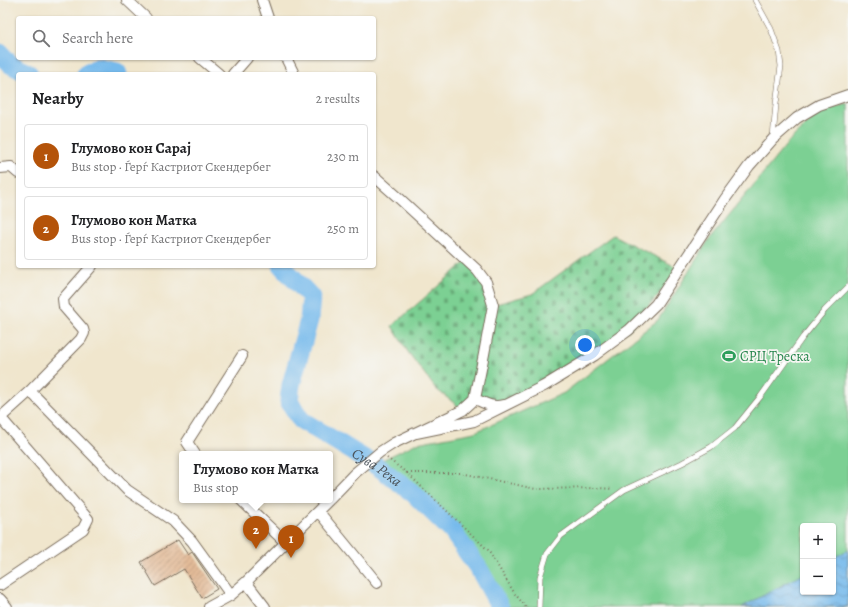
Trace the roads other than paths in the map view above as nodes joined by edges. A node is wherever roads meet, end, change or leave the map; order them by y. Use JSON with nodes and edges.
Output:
{"nodes":[{"id":1,"x":127,"y":0,"type":"edge"},
{"id":2,"x":262,"y":0,"type":"edge"},
{"id":3,"x":754,"y":0,"type":"edge"},
{"id":4,"x":144,"y":16,"type":"edge"},
{"id":5,"x":267,"y":16,"type":"edge"},
{"id":6,"x":202,"y":60,"type":"edge"},
{"id":7,"x":245,"y":60,"type":"edge"},
{"id":8,"x":287,"y":60,"type":"edge"},
{"id":9,"x":217,"y":72,"type":"edge"},
{"id":10,"x":235,"y":72,"type":"edge"},
{"id":11,"x":293,"y":72,"type":"edge"},
{"id":12,"x":848,"y":95,"type":"edge"},
{"id":13,"x":773,"y":139,"type":"junction"},
{"id":14,"x":0,"y":168,"type":"edge"},
{"id":15,"x":16,"y":171,"type":"edge"},
{"id":16,"x":376,"y":178,"type":"edge"},
{"id":17,"x":90,"y":268,"type":"edge"},
{"id":18,"x":848,"y":287,"type":"edge"},
{"id":19,"x":242,"y":356,"type":"dead end"},
{"id":20,"x":30,"y":391,"type":"junction"},
{"id":21,"x":475,"y":399,"type":"junction"},
{"id":22,"x":508,"y":404,"type":"junction"},
{"id":23,"x":0,"y":417,"type":"edge"},
{"id":24,"x":416,"y":434,"type":"junction"},
{"id":25,"x":193,"y":451,"type":"edge"},
{"id":26,"x":333,"y":495,"type":"edge"},
{"id":27,"x":245,"y":503,"type":"edge"},
{"id":28,"x":325,"y":503,"type":"edge"},
{"id":29,"x":318,"y":511,"type":"junction"},
{"id":30,"x":285,"y":542,"type":"junction"},
{"id":31,"x":246,"y":582,"type":"junction"},
{"id":32,"x":376,"y":583,"type":"dead end"},
{"id":33,"x":0,"y":585,"type":"edge"},
{"id":34,"x":231,"y":595,"type":"junction"},
{"id":35,"x":0,"y":599,"type":"edge"},
{"id":36,"x":7,"y":607,"type":"edge"},
{"id":37,"x":209,"y":607,"type":"edge"},
{"id":38,"x":266,"y":607,"type":"edge"},
{"id":39,"x":539,"y":607,"type":"edge"}],
"edges":[{"from":1,"to":4,"type":"street"},
{"from":2,"to":5,"type":"street"},
{"from":3,"to":13,"type":"lane"},
{"from":6,"to":9,"type":"street"},
{"from":7,"to":10,"type":"street"},
{"from":8,"to":11,"type":"street"},
{"from":12,"to":13,"type":"street"},
{"from":13,"to":22,"type":"street"},
{"from":14,"to":15,"type":"street"},
{"from":16,"to":21,"type":"street"},
{"from":17,"to":20,"type":"street"},
{"from":18,"to":39,"type":"lane"},
{"from":19,"to":25,"type":"street"},
{"from":20,"to":23,"type":"street"},
{"from":20,"to":34,"type":"street"},
{"from":21,"to":22,"type":"street"},
{"from":21,"to":24,"type":"street"},
{"from":22,"to":24,"type":"street"},
{"from":23,"to":33,"type":"street"},
{"from":24,"to":26,"type":"street"},
{"from":27,"to":30,"type":"street"},
{"from":28,"to":29,"type":"street"},
{"from":29,"to":30,"type":"street"},
{"from":29,"to":32,"type":"street"},
{"from":30,"to":31,"type":"street"},
{"from":31,"to":34,"type":"street"},
{"from":31,"to":38,"type":"street"},
{"from":34,"to":37,"type":"street"},
{"from":35,"to":36,"type":"street"}]}
